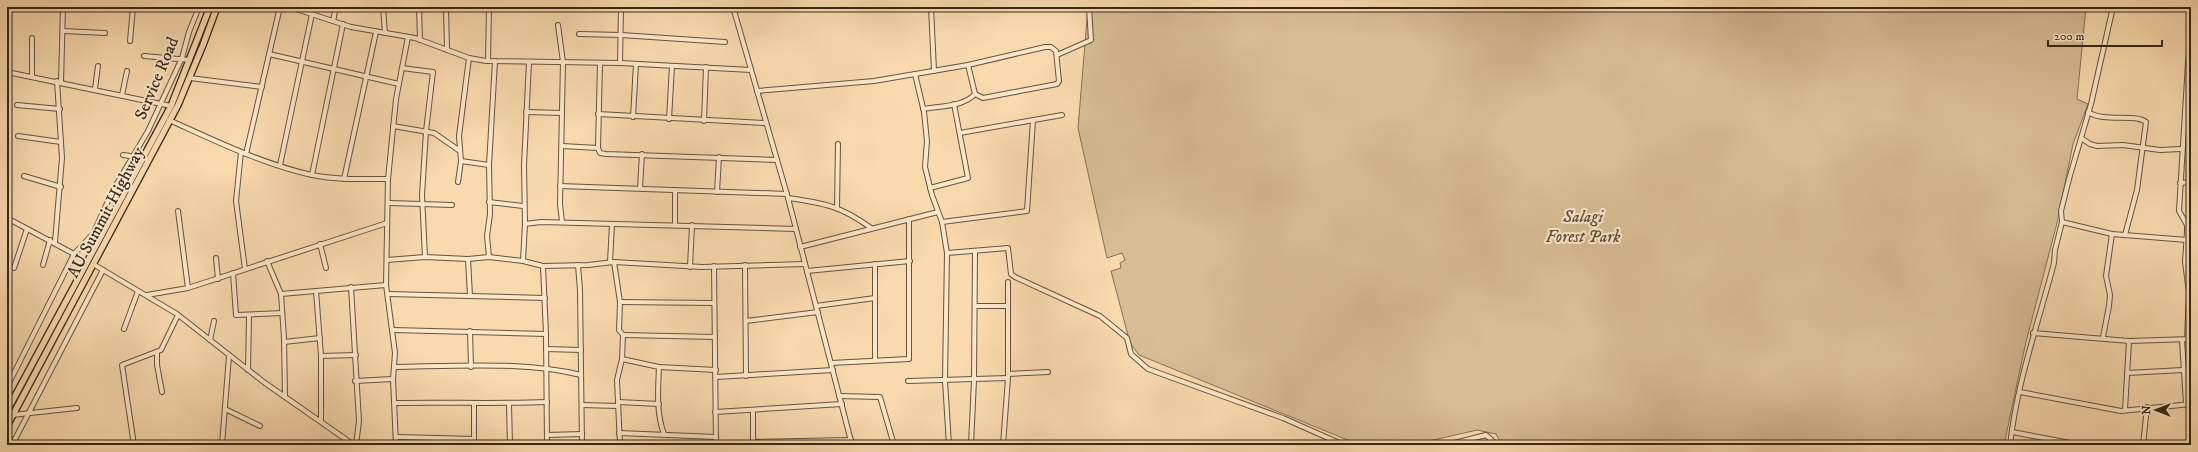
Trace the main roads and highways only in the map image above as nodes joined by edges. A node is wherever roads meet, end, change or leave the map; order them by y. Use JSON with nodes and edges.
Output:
{"nodes":[{"id":1,"x":210,"y":7,"type":"edge"},
{"id":2,"x":217,"y":7,"type":"edge"},
{"id":3,"x":7,"y":411,"type":"edge"},
{"id":4,"x":7,"y":426,"type":"edge"}],
"edges":[{"from":1,"to":3,"type":"main road","name":"AU Summit Highway"},
{"from":2,"to":4,"type":"main road","name":"AU Summit Highway"}]}
